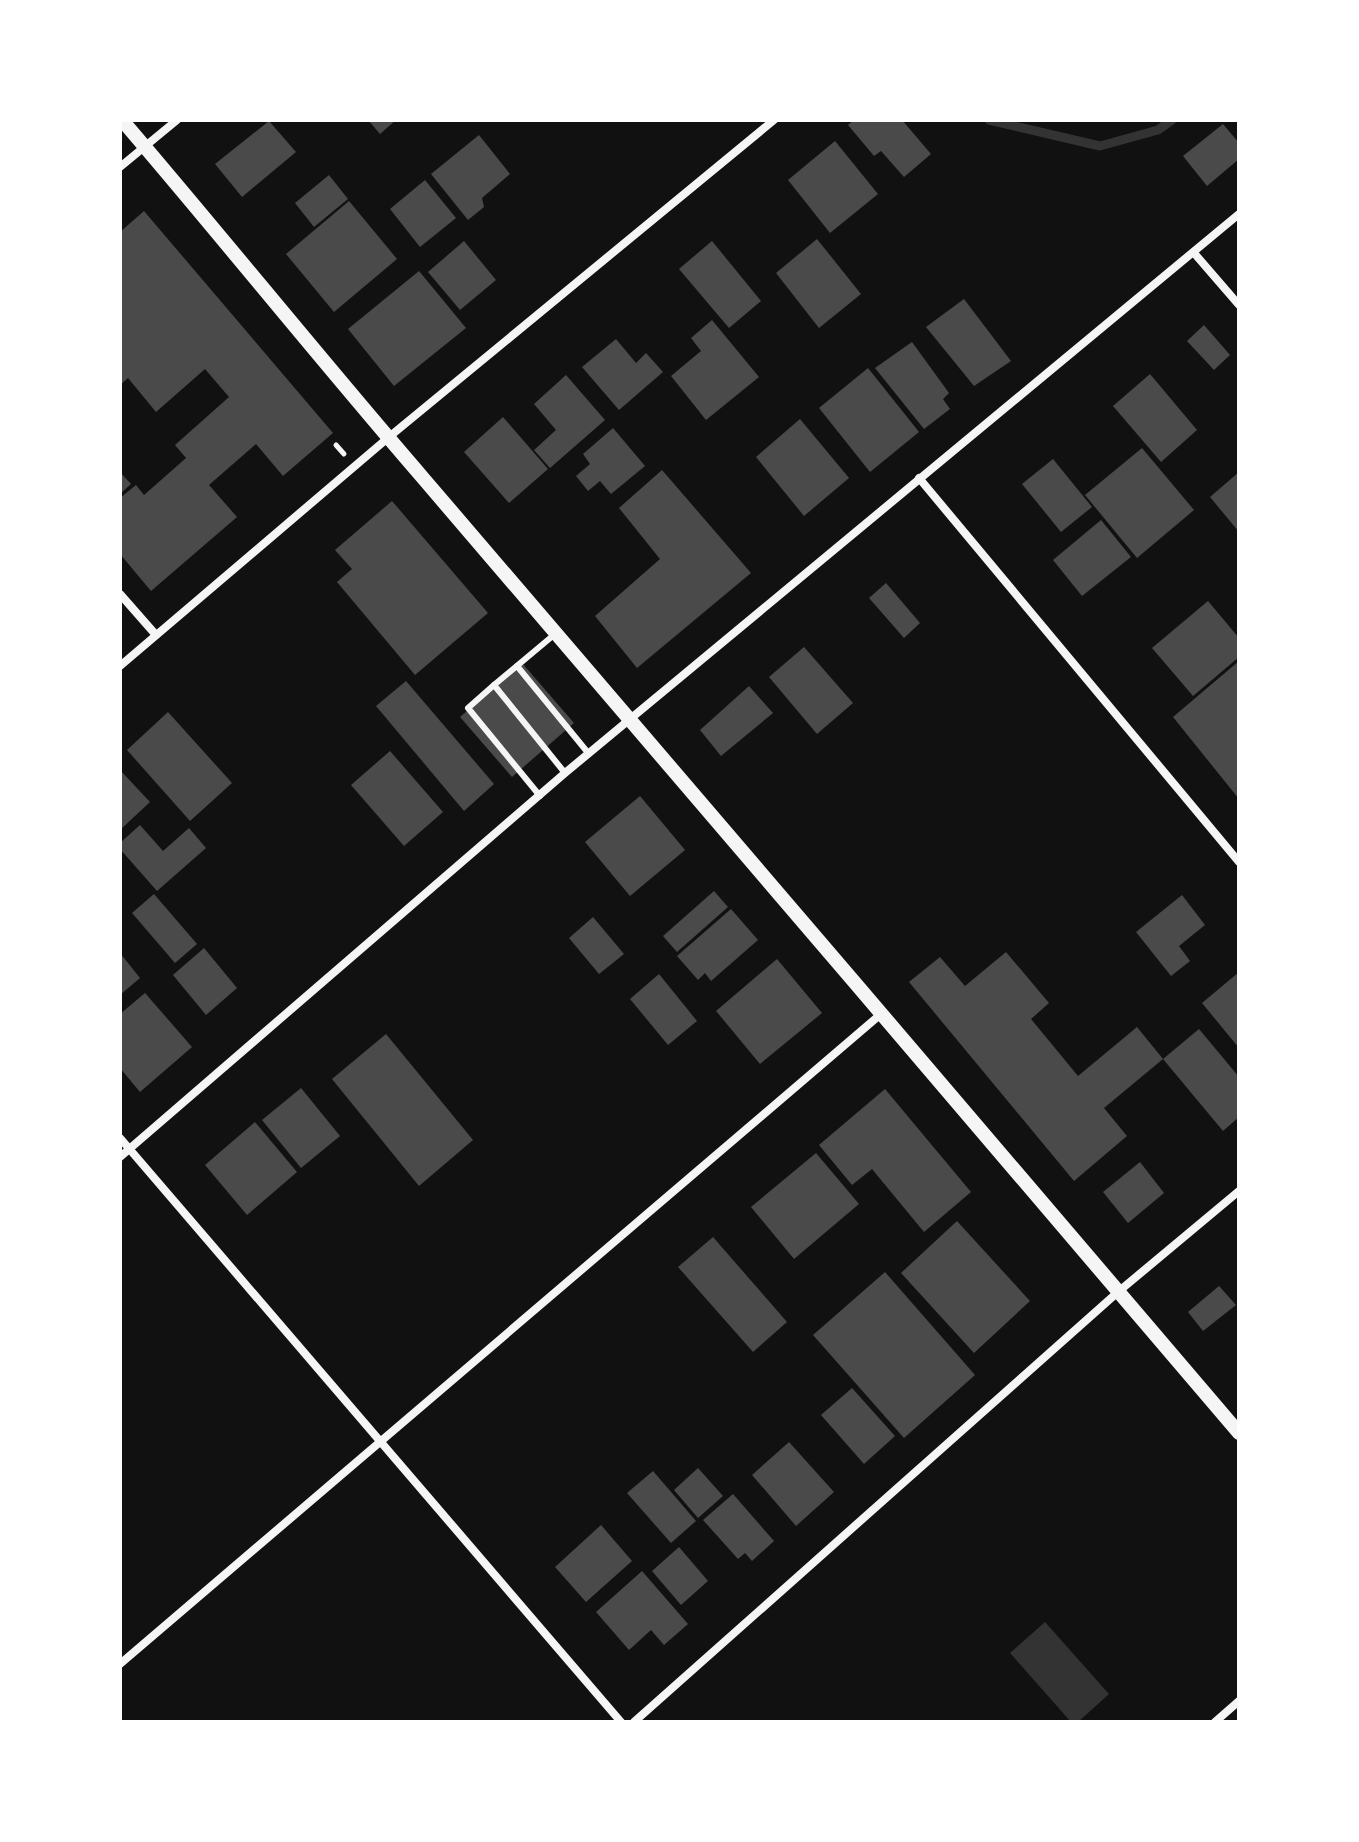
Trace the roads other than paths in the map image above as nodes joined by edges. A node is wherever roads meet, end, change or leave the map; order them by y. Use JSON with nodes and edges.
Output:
{"nodes":[{"id":1,"x":122,"y":120,"type":"edge"},
{"id":2,"x":177,"y":120,"type":"edge"},
{"id":3,"x":774,"y":120,"type":"edge"},
{"id":4,"x":144,"y":146,"type":"junction"},
{"id":5,"x":120,"y":167,"type":"edge"},
{"id":6,"x":1239,"y":214,"type":"edge"},
{"id":7,"x":1194,"y":253,"type":"junction"},
{"id":8,"x":1239,"y":305,"type":"edge"},
{"id":9,"x":389,"y":437,"type":"junction"},
{"id":10,"x":919,"y":478,"type":"junction"},
{"id":11,"x":120,"y":594,"type":"edge"},
{"id":12,"x":558,"y":632,"type":"junction"},
{"id":13,"x":156,"y":635,"type":"junction"},
{"id":14,"x":120,"y":666,"type":"edge"},
{"id":15,"x":517,"y":666,"type":"junction"},
{"id":16,"x":494,"y":685,"type":"junction"},
{"id":17,"x":630,"y":720,"type":"junction"},
{"id":18,"x":589,"y":754,"type":"junction"},
{"id":19,"x":565,"y":773,"type":"junction"},
{"id":20,"x":540,"y":796,"type":"junction"},
{"id":21,"x":1239,"y":862,"type":"edge"},
{"id":22,"x":881,"y":1014,"type":"junction"},
{"id":23,"x":120,"y":1138,"type":"edge"},
{"id":24,"x":130,"y":1149,"type":"junction"},
{"id":25,"x":120,"y":1157,"type":"edge"},
{"id":26,"x":1239,"y":1191,"type":"edge"},
{"id":27,"x":1118,"y":1292,"type":"junction"},
{"id":28,"x":1239,"y":1433,"type":"edge"},
{"id":29,"x":379,"y":1442,"type":"junction"},
{"id":30,"x":120,"y":1664,"type":"edge"},
{"id":31,"x":1239,"y":1701,"type":"edge"},
{"id":32,"x":621,"y":1722,"type":"edge"},
{"id":33,"x":634,"y":1722,"type":"edge"},
{"id":34,"x":1215,"y":1722,"type":"edge"}],
"edges":[{"from":1,"to":4,"type":"street"},
{"from":2,"to":4,"type":"street"},
{"from":3,"to":9,"type":"street"},
{"from":4,"to":5,"type":"street"},
{"from":4,"to":9,"type":"street"},
{"from":6,"to":7,"type":"street"},
{"from":7,"to":8,"type":"street"},
{"from":7,"to":10,"type":"street"},
{"from":9,"to":12,"type":"street"},
{"from":9,"to":13,"type":"street"},
{"from":10,"to":17,"type":"street"},
{"from":10,"to":21,"type":"street"},
{"from":11,"to":13,"type":"street"},
{"from":12,"to":15,"type":"lane"},
{"from":12,"to":17,"type":"street"},
{"from":13,"to":14,"type":"street"},
{"from":15,"to":16,"type":"lane"},
{"from":15,"to":18,"type":"lane"},
{"from":16,"to":19,"type":"lane"},
{"from":16,"to":20,"type":"lane"},
{"from":17,"to":18,"type":"street"},
{"from":17,"to":22,"type":"street"},
{"from":18,"to":19,"type":"street"},
{"from":19,"to":20,"type":"street"},
{"from":20,"to":24,"type":"street"},
{"from":22,"to":27,"type":"street"},
{"from":22,"to":29,"type":"street"},
{"from":23,"to":24,"type":"street"},
{"from":24,"to":25,"type":"street"},
{"from":24,"to":29,"type":"street"},
{"from":26,"to":27,"type":"street"},
{"from":27,"to":28,"type":"street"},
{"from":27,"to":33,"type":"street"},
{"from":29,"to":30,"type":"street"},
{"from":29,"to":32,"type":"street"},
{"from":31,"to":34,"type":"street"}]}
